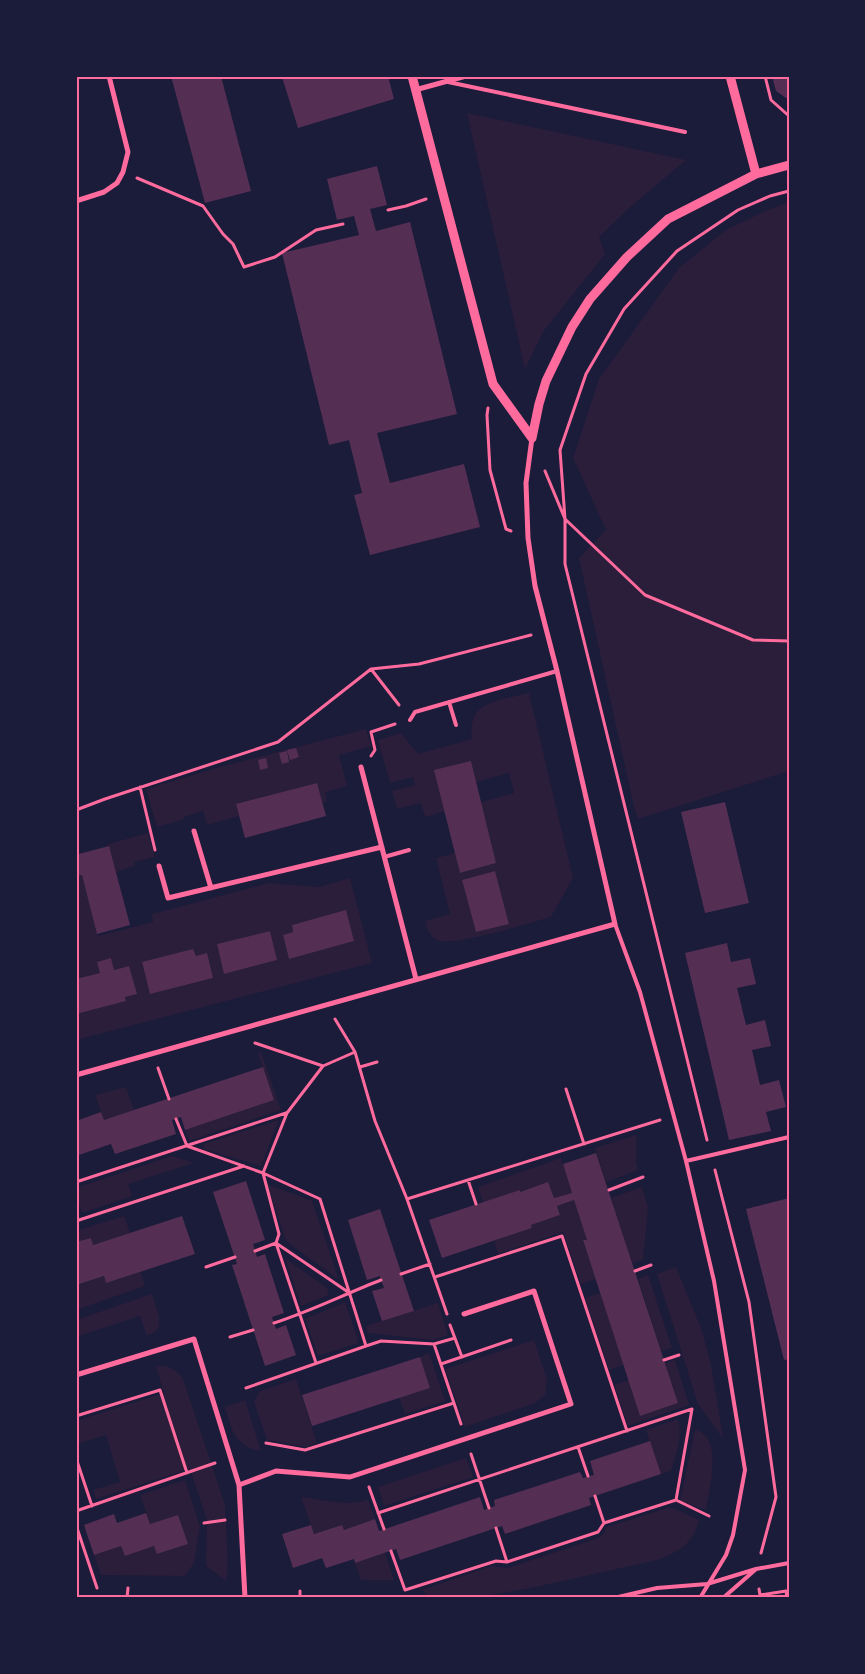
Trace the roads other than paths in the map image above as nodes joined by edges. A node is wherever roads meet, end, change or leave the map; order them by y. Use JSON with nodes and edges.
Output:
{"nodes":[{"id":1,"x":108,"y":76,"type":"edge"},
{"id":2,"x":412,"y":76,"type":"edge"},
{"id":3,"x":466,"y":76,"type":"edge"},
{"id":4,"x":730,"y":76,"type":"edge"},
{"id":5,"x":447,"y":82,"type":"junction"},
{"id":6,"x":415,"y":90,"type":"junction"},
{"id":7,"x":685,"y":132,"type":"dead end"},
{"id":8,"x":789,"y":165,"type":"edge"},
{"id":9,"x":756,"y":174,"type":"junction"},
{"id":10,"x":76,"y":201,"type":"edge"},
{"id":11,"x":532,"y":438,"type":"junction"},
{"id":12,"x":556,"y":671,"type":"junction"},
{"id":13,"x":449,"y":702,"type":"junction"},
{"id":14,"x":410,"y":720,"type":"road end"},
{"id":15,"x":456,"y":724,"type":"dead end"},
{"id":16,"x":361,"y":767,"type":"road end"},
{"id":17,"x":194,"y":831,"type":"dead end"},
{"id":18,"x":382,"y":847,"type":"junction"},
{"id":19,"x":409,"y":850,"type":"dead end"},
{"id":20,"x":384,"y":857,"type":"junction"},
{"id":21,"x":160,"y":866,"type":"road end"},
{"id":22,"x":211,"y":888,"type":"junction"},
{"id":23,"x":615,"y":924,"type":"junction"},
{"id":24,"x":416,"y":979,"type":"junction"},
{"id":25,"x":76,"y":1075,"type":"edge"},
{"id":26,"x":789,"y":1137,"type":"edge"},
{"id":27,"x":686,"y":1161,"type":"junction"},
{"id":28,"x":464,"y":1314,"type":"dead end"},
{"id":29,"x":76,"y":1375,"type":"edge"},
{"id":30,"x":239,"y":1485,"type":"junction"},
{"id":31,"x":789,"y":1564,"type":"edge"},
{"id":32,"x":756,"y":1569,"type":"junction"},
{"id":33,"x":707,"y":1584,"type":"junction"},
{"id":34,"x":245,"y":1598,"type":"edge"},
{"id":35,"x":614,"y":1598,"type":"edge"},
{"id":36,"x":700,"y":1598,"type":"edge"},
{"id":37,"x":723,"y":1598,"type":"edge"}],
"edges":[{"from":1,"to":10,"type":"street"},
{"from":2,"to":6,"type":"street"},
{"from":3,"to":5,"type":"street"},
{"from":4,"to":9,"type":"street"},
{"from":5,"to":6,"type":"street"},
{"from":5,"to":7,"type":"lane"},
{"from":6,"to":11,"type":"street"},
{"from":8,"to":9,"type":"street"},
{"from":9,"to":11,"type":"street"},
{"from":11,"to":12,"type":"street"},
{"from":12,"to":13,"type":"lane"},
{"from":12,"to":23,"type":"street"},
{"from":13,"to":14,"type":"lane"},
{"from":13,"to":15,"type":"lane"},
{"from":16,"to":18,"type":"street"},
{"from":17,"to":22,"type":"street"},
{"from":18,"to":20,"type":"street"},
{"from":18,"to":22,"type":"street"},
{"from":19,"to":20,"type":"lane"},
{"from":20,"to":24,"type":"street"},
{"from":21,"to":22,"type":"street"},
{"from":23,"to":24,"type":"street"},
{"from":23,"to":27,"type":"lane"},
{"from":24,"to":25,"type":"street"},
{"from":26,"to":27,"type":"lane"},
{"from":27,"to":33,"type":"lane"},
{"from":28,"to":30,"type":"street"},
{"from":29,"to":30,"type":"street"},
{"from":30,"to":34,"type":"street"},
{"from":31,"to":32,"type":"lane"},
{"from":32,"to":33,"type":"lane"},
{"from":32,"to":37,"type":"lane"},
{"from":33,"to":35,"type":"lane"},
{"from":33,"to":36,"type":"lane"}]}
